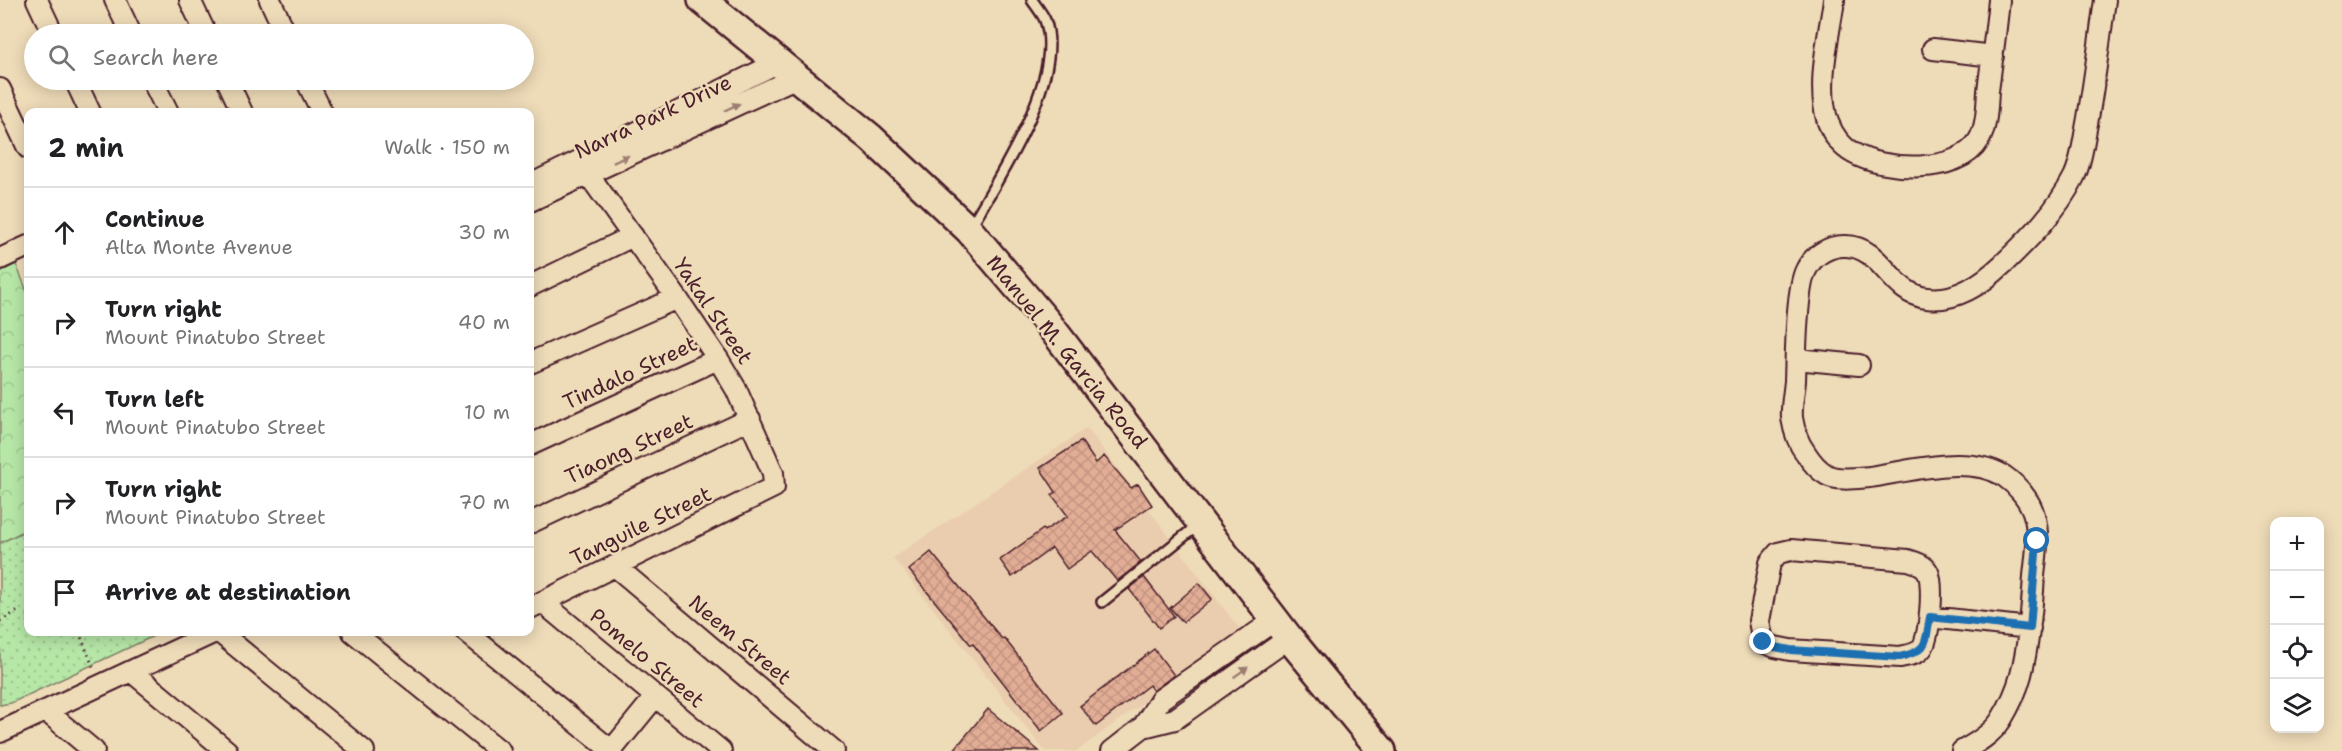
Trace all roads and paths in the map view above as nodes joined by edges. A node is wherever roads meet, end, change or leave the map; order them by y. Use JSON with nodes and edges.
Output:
{"nodes":[{"id":1,"x":37,"y":0,"type":"edge"},
{"id":2,"x":115,"y":0,"type":"edge"},
{"id":3,"x":190,"y":0,"type":"edge"},
{"id":4,"x":270,"y":0,"type":"edge"},
{"id":5,"x":702,"y":0,"type":"edge"},
{"id":6,"x":1032,"y":0,"type":"edge"},
{"id":7,"x":1834,"y":0,"type":"edge"},
{"id":8,"x":1999,"y":0,"type":"edge"},
{"id":9,"x":2105,"y":0,"type":"edge"},
{"id":10,"x":49,"y":24,"type":"edge"},
{"id":11,"x":126,"y":24,"type":"edge"},
{"id":12,"x":201,"y":24,"type":"edge"},
{"id":13,"x":281,"y":24,"type":"edge"},
{"id":14,"x":1933,"y":50,"type":"dead end"},
{"id":15,"x":1992,"y":56,"type":"junction"},
{"id":16,"x":788,"y":69,"type":"junction"},
{"id":17,"x":0,"y":89,"type":"edge"},
{"id":18,"x":80,"y":90,"type":"edge"},
{"id":19,"x":157,"y":90,"type":"edge"},
{"id":20,"x":232,"y":90,"type":"edge"},
{"id":21,"x":311,"y":90,"type":"edge"},
{"id":22,"x":88,"y":108,"type":"edge"},
{"id":23,"x":166,"y":108,"type":"edge"},
{"id":24,"x":240,"y":108,"type":"edge"},
{"id":25,"x":320,"y":108,"type":"edge"},
{"id":26,"x":24,"y":140,"type":"edge"},
{"id":27,"x":588,"y":174,"type":"junction"},
{"id":28,"x":534,"y":183,"type":"edge"},
{"id":29,"x":534,"y":199,"type":"edge"},
{"id":30,"x":969,"y":230,"type":"junction"},
{"id":31,"x":633,"y":237,"type":"junction"},
{"id":32,"x":24,"y":247,"type":"edge"},
{"id":33,"x":1,"y":256,"type":"edge"},
{"id":34,"x":534,"y":284,"type":"edge"},
{"id":35,"x":677,"y":298,"type":"junction"},
{"id":36,"x":718,"y":359,"type":"junction"},
{"id":37,"x":1796,"y":359,"type":"junction"},
{"id":38,"x":534,"y":361,"type":"edge"},
{"id":39,"x":1859,"y":365,"type":"dead end"},
{"id":40,"x":750,"y":419,"type":"junction"},
{"id":41,"x":534,"y":443,"type":"edge"},
{"id":42,"x":774,"y":487,"type":"joint"},
{"id":43,"x":534,"y":521,"type":"edge"},
{"id":44,"x":1201,"y":523,"type":"junction"},
{"id":45,"x":615,"y":566,"type":"junction"},
{"id":46,"x":1102,"y":602,"type":"dead end"},
{"id":47,"x":536,"y":605,"type":"edge"},
{"id":48,"x":18,"y":611,"type":"dead end"},
{"id":49,"x":1930,"y":617,"type":"junction"},
{"id":50,"x":0,"y":621,"type":"edge"},
{"id":51,"x":2030,"y":628,"type":"junction"},
{"id":52,"x":1282,"y":629,"type":"junction"},
{"id":53,"x":81,"y":636,"type":"edge"},
{"id":54,"x":208,"y":636,"type":"edge"},
{"id":55,"x":222,"y":636,"type":"edge"},
{"id":56,"x":358,"y":636,"type":"edge"},
{"id":57,"x":477,"y":636,"type":"edge"},
{"id":58,"x":131,"y":671,"type":"junction"},
{"id":59,"x":101,"y":685,"type":"junction"},
{"id":60,"x":655,"y":697,"type":"junction"},
{"id":61,"x":46,"y":711,"type":"junction"},
{"id":62,"x":0,"y":732,"type":"edge"},
{"id":63,"x":713,"y":748,"type":"edge"},
{"id":64,"x":94,"y":751,"type":"edge"},
{"id":65,"x":227,"y":751,"type":"edge"},
{"id":66,"x":364,"y":751,"type":"edge"},
{"id":67,"x":500,"y":751,"type":"edge"},
{"id":68,"x":611,"y":751,"type":"edge"},
{"id":69,"x":834,"y":751,"type":"edge"},
{"id":70,"x":1112,"y":751,"type":"edge"},
{"id":71,"x":1382,"y":751,"type":"edge"},
{"id":72,"x":1962,"y":751,"type":"edge"}],
"edges":[{"from":1,"to":10,"type":"street"},
{"from":2,"to":11,"type":"street"},
{"from":3,"to":12,"type":"street"},
{"from":4,"to":13,"type":"street"},
{"from":5,"to":16,"type":"main road","name":"Manuel M. Garcia Road"},
{"from":6,"to":30,"type":"lane"},
{"from":7,"to":15,"type":"street"},
{"from":8,"to":15,"type":"street"},
{"from":9,"to":37,"type":"street"},
{"from":14,"to":15,"type":"street"},
{"from":27,"to":16,"type":"street","name":"Narra Park Drive","one_way":true},
{"from":16,"to":28,"type":"street","name":"Narra Park Drive"},
{"from":16,"to":30,"type":"main road","name":"Manuel M. Garcia Road"},
{"from":17,"to":26,"type":"street"},
{"from":18,"to":22,"type":"street"},
{"from":19,"to":23,"type":"street"},
{"from":20,"to":24,"type":"street"},
{"from":21,"to":25,"type":"street"},
{"from":27,"to":29,"type":"street","name":"Narra Park Drive"},
{"from":27,"to":31,"type":"street","name":"Yakal Street"},
{"from":30,"to":44,"type":"main road","name":"Manuel M. Garcia Road"},
{"from":31,"to":34,"type":"street"},
{"from":31,"to":35,"type":"street","name":"Yakal Street"},
{"from":32,"to":33,"type":"street"},
{"from":35,"to":36,"type":"street","name":"Yakal Street"},
{"from":35,"to":38,"type":"street"},
{"from":36,"to":40,"type":"street","name":"Yakal Street"},
{"from":36,"to":41,"type":"street","name":"Tindalo Street"},
{"from":37,"to":39,"type":"street"},
{"from":37,"to":51,"type":"street"},
{"from":40,"to":42,"type":"street","name":"Yakal Street"},
{"from":40,"to":43,"type":"street","name":"Tiaong Street"},
{"from":42,"to":45,"type":"street","name":"Tanguile Street"},
{"from":44,"to":46,"type":"lane"},
{"from":44,"to":52,"type":"main road","name":"Manuel M. Garcia Road"},
{"from":45,"to":47,"type":"street","name":"Tanguile Street"},
{"from":45,"to":69,"type":"street","name":"Neem Street"},
{"from":47,"to":60,"type":"street","name":"Pomelo Street"},
{"from":48,"to":50,"type":"path"},
{"from":49,"to":49,"type":"street"},
{"from":49,"to":51,"type":"street"},
{"from":51,"to":72,"type":"street"},
{"from":52,"to":70,"type":"street"},
{"from":52,"to":71,"type":"main road","name":"Manuel M. Garcia Road"},
{"from":53,"to":59,"type":"path"},
{"from":54,"to":58,"type":"street"},
{"from":55,"to":66,"type":"street"},
{"from":56,"to":67,"type":"street"},
{"from":57,"to":68,"type":"street"},
{"from":58,"to":59,"type":"street"},
{"from":58,"to":65,"type":"street"},
{"from":59,"to":61,"type":"street"},
{"from":60,"to":63,"type":"street","name":"Pomelo Street"},
{"from":60,"to":68,"type":"street"},
{"from":61,"to":62,"type":"street"},
{"from":61,"to":64,"type":"street"}]}
